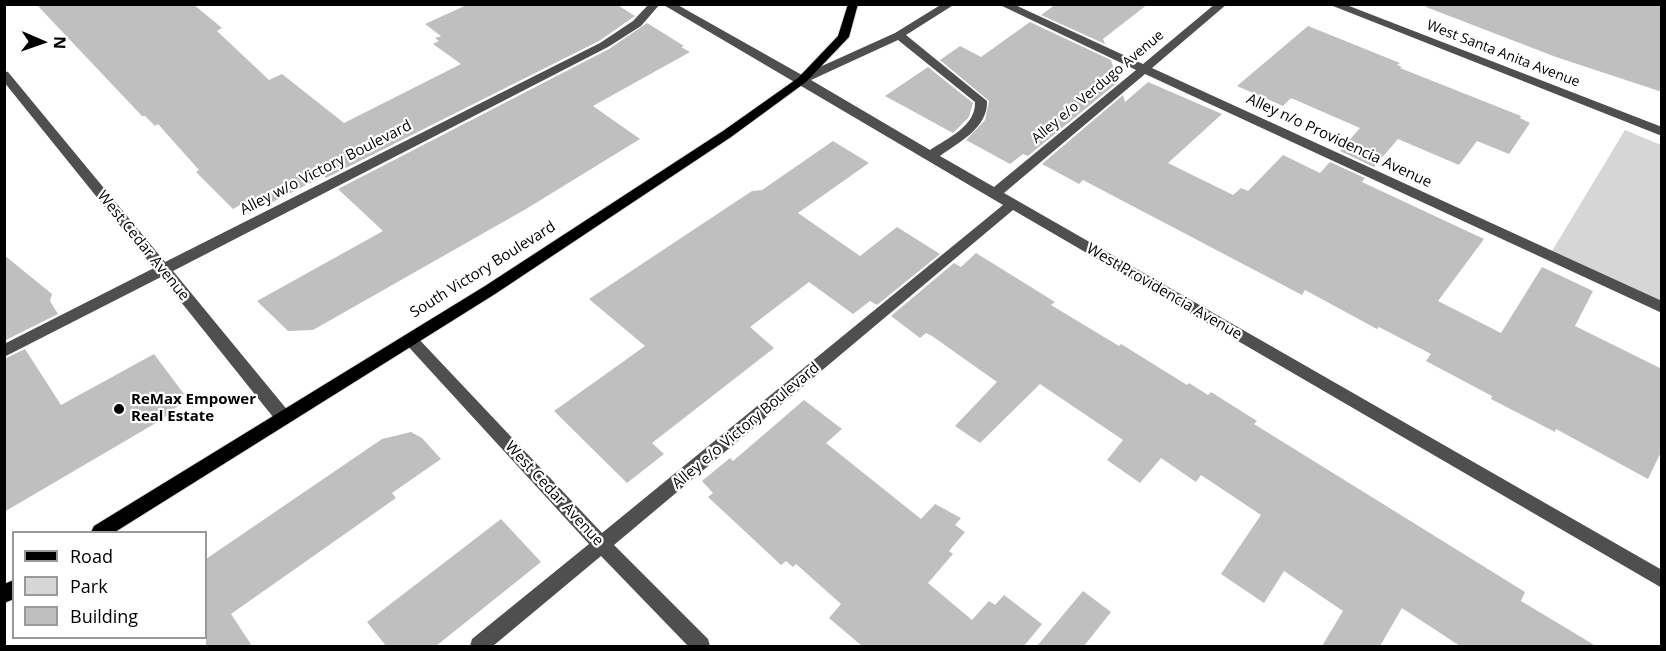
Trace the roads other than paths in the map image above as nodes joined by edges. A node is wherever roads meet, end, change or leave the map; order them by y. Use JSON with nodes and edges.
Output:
{"nodes":[{"id":1,"x":655,"y":4,"type":"edge"},
{"id":2,"x":666,"y":4,"type":"edge"},
{"id":3,"x":853,"y":4,"type":"edge"},
{"id":4,"x":950,"y":4,"type":"edge"},
{"id":5,"x":1003,"y":4,"type":"edge"},
{"id":6,"x":1222,"y":4,"type":"edge"},
{"id":7,"x":1333,"y":4,"type":"edge"},
{"id":8,"x":899,"y":35,"type":"junction"},
{"id":9,"x":1142,"y":69,"type":"junction"},
{"id":10,"x":4,"y":74,"type":"edge"},
{"id":11,"x":802,"y":80,"type":"junction"},
{"id":12,"x":1662,"y":132,"type":"edge"},
{"id":13,"x":931,"y":156,"type":"junction"},
{"id":14,"x":994,"y":194,"type":"junction"},
{"id":15,"x":1012,"y":204,"type":"junction"},
{"id":16,"x":162,"y":270,"type":"junction"},
{"id":17,"x":1662,"y":308,"type":"edge"},
{"id":18,"x":410,"y":339,"type":"junction"},
{"id":19,"x":4,"y":351,"type":"edge"},
{"id":20,"x":283,"y":417,"type":"junction"},
{"id":21,"x":102,"y":531,"type":"edge"},
{"id":22,"x":602,"y":545,"type":"junction"},
{"id":23,"x":1662,"y":580,"type":"edge"},
{"id":24,"x":479,"y":646,"type":"edge"},
{"id":25,"x":701,"y":646,"type":"edge"}],
"edges":[{"from":1,"to":16,"type":"street","name":"Alley w/o Victory Boulevard"},
{"from":2,"to":11,"type":"street","name":"West Providencia Avenue"},
{"from":3,"to":11,"type":"main road","name":"South Victory Boulevard"},
{"from":4,"to":8,"type":"street"},
{"from":5,"to":9,"type":"street","name":"Alley n/o Providencia Avenue"},
{"from":6,"to":9,"type":"street","name":"Alley e/o Verdugo Avenue"},
{"from":7,"to":12,"type":"street","name":"West Santa Anita Avenue"},
{"from":8,"to":11,"type":"street"},
{"from":8,"to":13,"type":"street"},
{"from":9,"to":14,"type":"street","name":"Alley e/o Verdugo Avenue"},
{"from":9,"to":17,"type":"street","name":"Alley n/o Providencia Avenue"},
{"from":10,"to":16,"type":"street","name":"West Cedar Avenue"},
{"from":11,"to":13,"type":"street","name":"West Providencia Avenue"},
{"from":11,"to":18,"type":"main road","name":"South Victory Boulevard"},
{"from":13,"to":14,"type":"street","name":"West Providencia Avenue"},
{"from":14,"to":15,"type":"street","name":"West Providencia Avenue"},
{"from":15,"to":22,"type":"street","name":"Alley e/o Victory Boulevard"},
{"from":15,"to":23,"type":"street","name":"West Providencia Avenue"},
{"from":16,"to":19,"type":"street","name":"Alley w/o Victory Boulevard"},
{"from":16,"to":20,"type":"street","name":"West Cedar Avenue"},
{"from":18,"to":20,"type":"main road","name":"South Victory Boulevard"},
{"from":18,"to":22,"type":"street","name":"West Cedar Avenue"},
{"from":20,"to":21,"type":"main road","name":"South Victory Boulevard"},
{"from":22,"to":24,"type":"street","name":"Alley e/o Victory Boulevard"},
{"from":22,"to":25,"type":"street","name":"West Cedar Avenue"}]}
